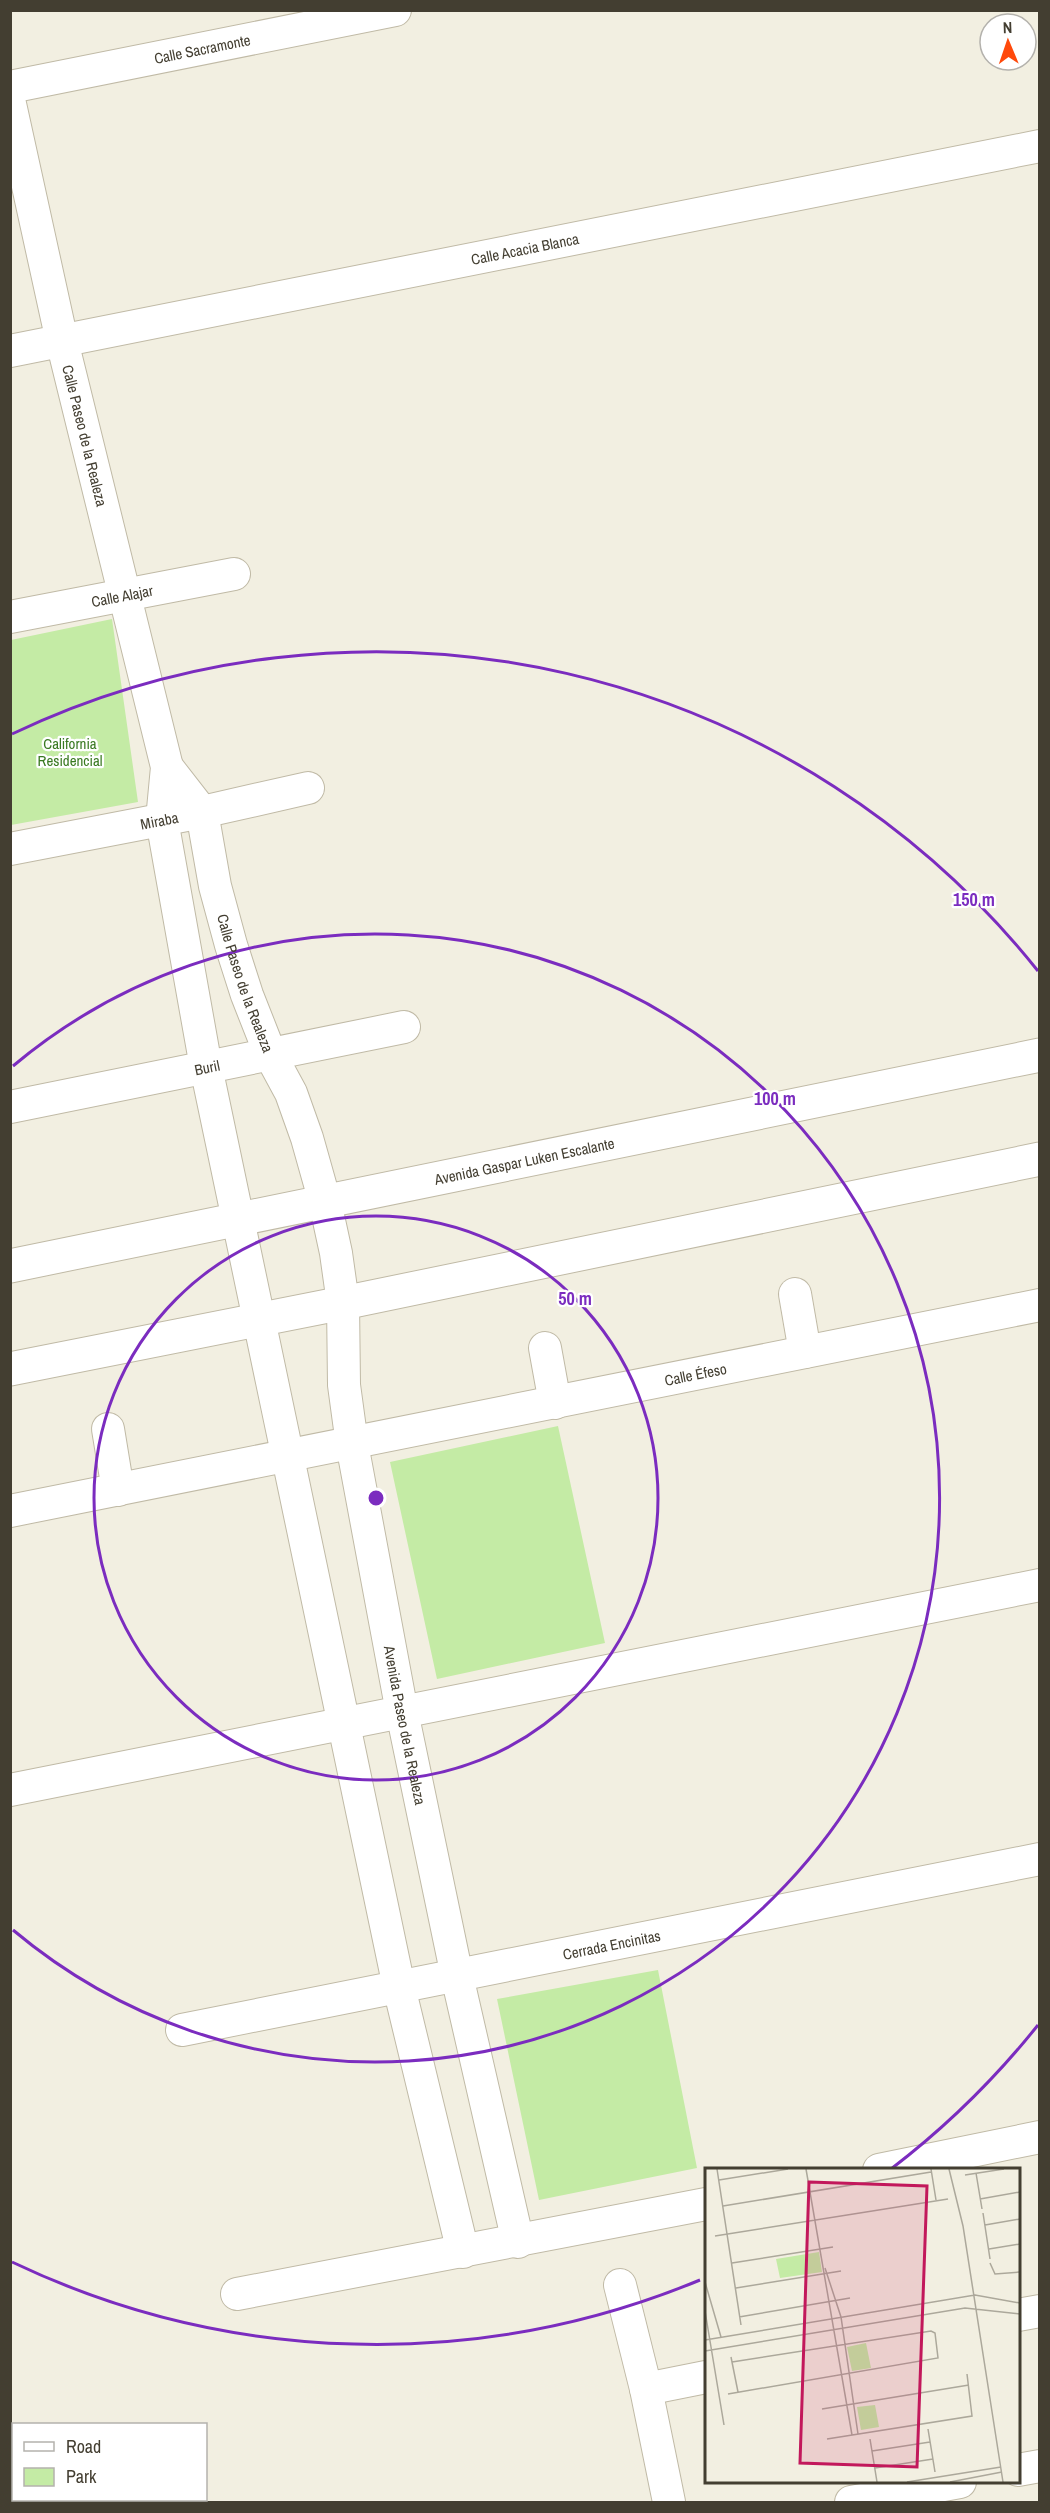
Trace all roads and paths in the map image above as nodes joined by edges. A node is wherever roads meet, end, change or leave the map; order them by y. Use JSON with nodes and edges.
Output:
{"nodes":[{"id":1,"x":395,"y":10,"type":"edge"},
{"id":2,"x":10,"y":87,"type":"edge"},
{"id":3,"x":10,"y":104,"type":"edge"},
{"id":4,"x":1040,"y":146,"type":"edge"},
{"id":5,"x":62,"y":341,"type":"junction"},
{"id":6,"x":10,"y":351,"type":"edge"},
{"id":7,"x":234,"y":574,"type":"dead end"},
{"id":8,"x":125,"y":596,"type":"junction"},
{"id":9,"x":10,"y":617,"type":"edge"},
{"id":10,"x":167,"y":767,"type":"junction"},
{"id":11,"x":308,"y":788,"type":"dead end"},
{"id":12,"x":202,"y":812,"type":"junction"},
{"id":13,"x":162,"y":820,"type":"junction"},
{"id":14,"x":10,"y":849,"type":"edge"},
{"id":15,"x":404,"y":1027,"type":"dead end"},
{"id":16,"x":1040,"y":1055,"type":"edge"},
{"id":17,"x":271,"y":1056,"type":"junction"},
{"id":18,"x":206,"y":1067,"type":"junction"},
{"id":19,"x":10,"y":1107,"type":"edge"},
{"id":20,"x":1040,"y":1159,"type":"edge"},
{"id":21,"x":325,"y":1202,"type":"junction"},
{"id":22,"x":239,"y":1220,"type":"junction"},
{"id":23,"x":10,"y":1266,"type":"edge"},
{"id":24,"x":795,"y":1294,"type":"dead end"},
{"id":25,"x":343,"y":1304,"type":"junction"},
{"id":26,"x":1040,"y":1305,"type":"edge"},
{"id":27,"x":260,"y":1319,"type":"junction"},
{"id":28,"x":545,"y":1348,"type":"dead end"},
{"id":29,"x":805,"y":1352,"type":"junction"},
{"id":30,"x":10,"y":1369,"type":"edge"},
{"id":31,"x":555,"y":1403,"type":"junction"},
{"id":32,"x":108,"y":1429,"type":"dead end"},
{"id":33,"x":352,"y":1444,"type":"junction"},
{"id":34,"x":289,"y":1456,"type":"junction"},
{"id":35,"x":118,"y":1490,"type":"junction"},
{"id":36,"x":10,"y":1511,"type":"edge"},
{"id":37,"x":1040,"y":1585,"type":"edge"},
{"id":38,"x":402,"y":1712,"type":"junction"},
{"id":39,"x":345,"y":1724,"type":"junction"},
{"id":40,"x":10,"y":1790,"type":"edge"},
{"id":41,"x":1040,"y":1859,"type":"edge"},
{"id":42,"x":457,"y":1976,"type":"junction"},
{"id":43,"x":399,"y":1987,"type":"junction"},
{"id":44,"x":182,"y":2030,"type":"dead end"},
{"id":45,"x":1040,"y":2137,"type":"edge"},
{"id":46,"x":884,"y":2168,"type":"edge"},
{"id":47,"x":705,"y":2204,"type":"edge"},
{"id":48,"x":518,"y":2242,"type":"junction"},
{"id":49,"x":463,"y":2252,"type":"junction"},
{"id":50,"x":620,"y":2284,"type":"dead end"},
{"id":51,"x":237,"y":2294,"type":"dead end"},
{"id":52,"x":1040,"y":2311,"type":"edge"},
{"id":53,"x":1020,"y":2315,"type":"edge"},
{"id":54,"x":705,"y":2377,"type":"edge"},
{"id":55,"x":646,"y":2389,"type":"junction"},
{"id":56,"x":1040,"y":2466,"type":"edge"},
{"id":57,"x":1020,"y":2470,"type":"edge"},
{"id":58,"x":950,"y":2483,"type":"edge"},
{"id":59,"x":669,"y":2502,"type":"edge"},
{"id":60,"x":851,"y":2502,"type":"edge"}],
"edges":[{"from":1,"to":2,"type":"street","name":"Calle Sacramonte"},
{"from":3,"to":5,"type":"street","name":"Calle Paseo de la Realeza"},
{"from":4,"to":5,"type":"street","name":"Calle Acacia Blanca"},
{"from":5,"to":6,"type":"street","name":"Calle Acacia Blanca"},
{"from":5,"to":8,"type":"street","name":"Calle Paseo de la Realeza"},
{"from":7,"to":8,"type":"street","name":"Calle Alajar"},
{"from":8,"to":9,"type":"street","name":"Calle Alajar"},
{"from":8,"to":10,"type":"street","name":"Calle Paseo de la Realeza"},
{"from":10,"to":12,"type":"street","name":"Calle Paseo de la Realeza"},
{"from":10,"to":13,"type":"street","name":"Calle Paseo de la Realeza"},
{"from":11,"to":12,"type":"street","name":"Miraba"},
{"from":12,"to":13,"type":"street","name":"Miraba"},
{"from":12,"to":17,"type":"street","name":"Calle Paseo de la Realeza"},
{"from":13,"to":14,"type":"street","name":"Miraba"},
{"from":13,"to":18,"type":"street","name":"Calle Paseo de la Realeza"},
{"from":15,"to":17,"type":"street","name":"Buril"},
{"from":16,"to":21,"type":"street","name":"Avenida Gaspar Luken Escalante"},
{"from":17,"to":18,"type":"street","name":"Buril"},
{"from":17,"to":21,"type":"street","name":"Calle Paseo de la Realeza"},
{"from":18,"to":19,"type":"street","name":"Buril"},
{"from":18,"to":22,"type":"street","name":"Calle Paseo de la Realeza"},
{"from":20,"to":25,"type":"street"},
{"from":21,"to":22,"type":"street","name":"Avenida Gaspar Luken Escalante"},
{"from":21,"to":25,"type":"street","name":"Avenida Paseo de la Realeza"},
{"from":22,"to":23,"type":"street","name":"Avenida Gaspar Luken Escalante"},
{"from":22,"to":27,"type":"street"},
{"from":24,"to":29,"type":"street"},
{"from":25,"to":27,"type":"street"},
{"from":25,"to":33,"type":"street","name":"Avenida Paseo de la Realeza"},
{"from":26,"to":29,"type":"street","name":"Calle Éfeso"},
{"from":27,"to":30,"type":"street"},
{"from":27,"to":34,"type":"street"},
{"from":28,"to":31,"type":"street"},
{"from":29,"to":31,"type":"street","name":"Calle Éfeso"},
{"from":31,"to":33,"type":"street","name":"Calle Éfeso"},
{"from":32,"to":35,"type":"street"},
{"from":33,"to":34,"type":"street","name":"Calle Éfeso"},
{"from":33,"to":38,"type":"street","name":"Avenida Paseo de la Realeza"},
{"from":34,"to":35,"type":"street","name":"Calle Éfeso"},
{"from":34,"to":39,"type":"street"},
{"from":35,"to":36,"type":"street","name":"Calle Éfeso"},
{"from":37,"to":38,"type":"street"},
{"from":38,"to":39,"type":"street"},
{"from":38,"to":42,"type":"street","name":"Avenida Paseo de la Realeza"},
{"from":39,"to":40,"type":"street"},
{"from":39,"to":43,"type":"street"},
{"from":41,"to":42,"type":"street","name":"Cerrada Encinitas"},
{"from":42,"to":43,"type":"street","name":"Cerrada Encinitas"},
{"from":42,"to":48,"type":"street","name":"Avenida Paseo de la Realeza"},
{"from":43,"to":44,"type":"street","name":"Cerrada Encinitas"},
{"from":43,"to":49,"type":"street"},
{"from":45,"to":46,"type":"street"},
{"from":47,"to":48,"type":"street"},
{"from":48,"to":49,"type":"street"},
{"from":49,"to":51,"type":"street"},
{"from":50,"to":55,"type":"street"},
{"from":52,"to":53,"type":"street"},
{"from":54,"to":55,"type":"street"},
{"from":55,"to":59,"type":"street"},
{"from":56,"to":57,"type":"street"},
{"from":58,"to":60,"type":"street"}]}
